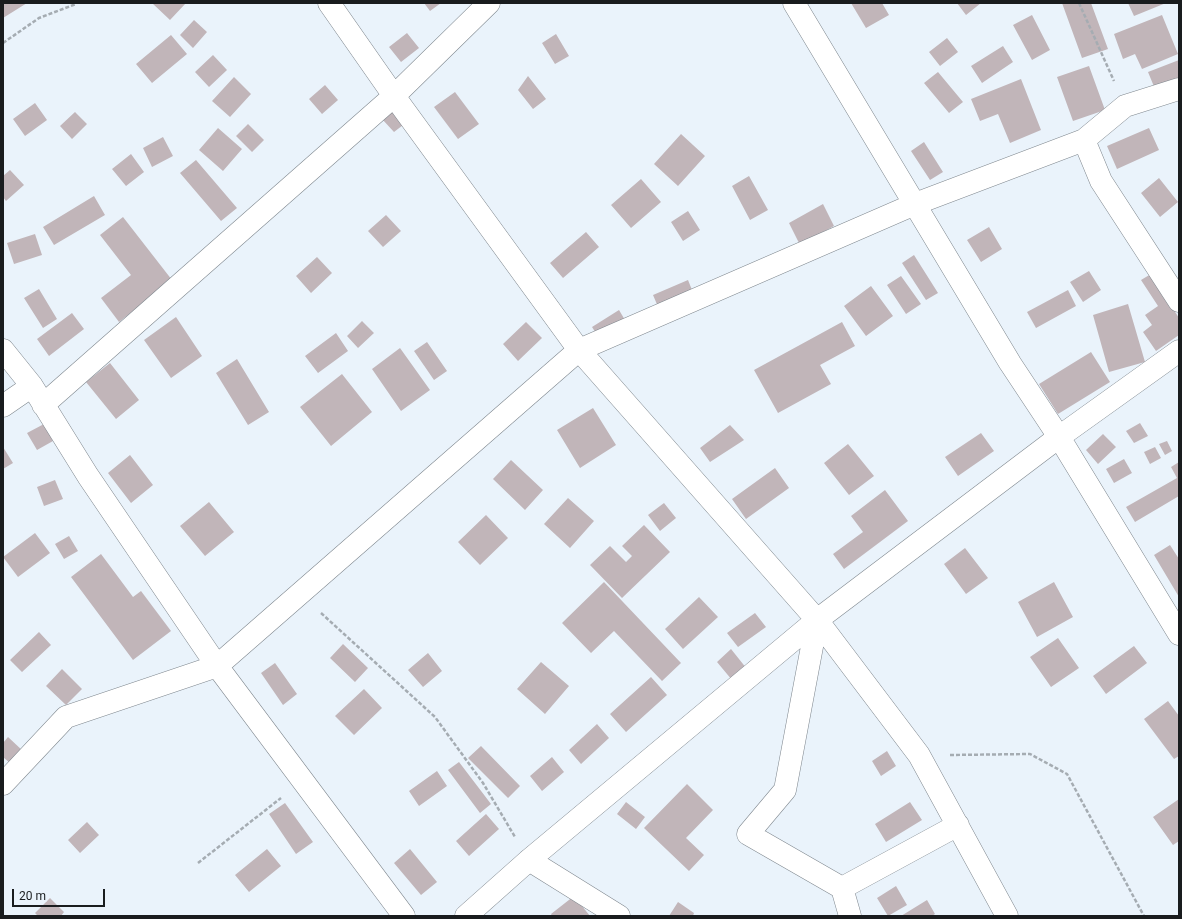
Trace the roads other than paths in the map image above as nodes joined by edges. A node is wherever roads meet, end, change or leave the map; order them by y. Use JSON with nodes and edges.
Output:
{"nodes":[{"id":1,"x":329,"y":3,"type":"edge"},
{"id":2,"x":489,"y":3,"type":"edge"},
{"id":3,"x":794,"y":3,"type":"edge"},
{"id":4,"x":1179,"y":89,"type":"edge"},
{"id":5,"x":394,"y":96,"type":"junction"},
{"id":6,"x":1084,"y":140,"type":"junction"},
{"id":7,"x":915,"y":204,"type":"junction"},
{"id":8,"x":1179,"y":301,"type":"edge"},
{"id":9,"x":3,"y":350,"type":"edge"},
{"id":10,"x":579,"y":350,"type":"junction"},
{"id":11,"x":1179,"y":351,"type":"edge"},
{"id":12,"x":32,"y":386,"type":"junction"},
{"id":13,"x":43,"y":405,"type":"junction"},
{"id":14,"x":3,"y":406,"type":"edge"},
{"id":15,"x":1059,"y":437,"type":"junction"},
{"id":16,"x":817,"y":620,"type":"junction"},
{"id":17,"x":1179,"y":634,"type":"edge"},
{"id":18,"x":217,"y":666,"type":"junction"},
{"id":19,"x":3,"y":784,"type":"edge"},
{"id":20,"x":958,"y":825,"type":"junction"},
{"id":21,"x":529,"y":860,"type":"junction"},
{"id":22,"x":842,"y":888,"type":"junction"},
{"id":23,"x":404,"y":916,"type":"edge"},
{"id":24,"x":466,"y":916,"type":"edge"},
{"id":25,"x":619,"y":916,"type":"edge"},
{"id":26,"x":850,"y":916,"type":"edge"},
{"id":27,"x":1007,"y":916,"type":"edge"}],
"edges":[{"from":1,"to":5,"type":"street"},
{"from":2,"to":5,"type":"street"},
{"from":3,"to":7,"type":"street"},
{"from":4,"to":6,"type":"street"},
{"from":5,"to":10,"type":"street"},
{"from":5,"to":13,"type":"street"},
{"from":6,"to":7,"type":"street"},
{"from":6,"to":8,"type":"street"},
{"from":7,"to":10,"type":"street"},
{"from":7,"to":15,"type":"street"},
{"from":9,"to":12,"type":"street"},
{"from":10,"to":16,"type":"street"},
{"from":10,"to":18,"type":"street"},
{"from":11,"to":15,"type":"street"},
{"from":12,"to":13,"type":"street"},
{"from":12,"to":14,"type":"street"},
{"from":13,"to":18,"type":"street"},
{"from":15,"to":16,"type":"street"},
{"from":15,"to":17,"type":"street"},
{"from":16,"to":20,"type":"street"},
{"from":16,"to":21,"type":"street"},
{"from":16,"to":22,"type":"street"},
{"from":18,"to":19,"type":"street"},
{"from":18,"to":23,"type":"street"},
{"from":20,"to":22,"type":"street"},
{"from":20,"to":27,"type":"street"},
{"from":21,"to":24,"type":"street"},
{"from":21,"to":25,"type":"street"},
{"from":22,"to":26,"type":"street"}]}
